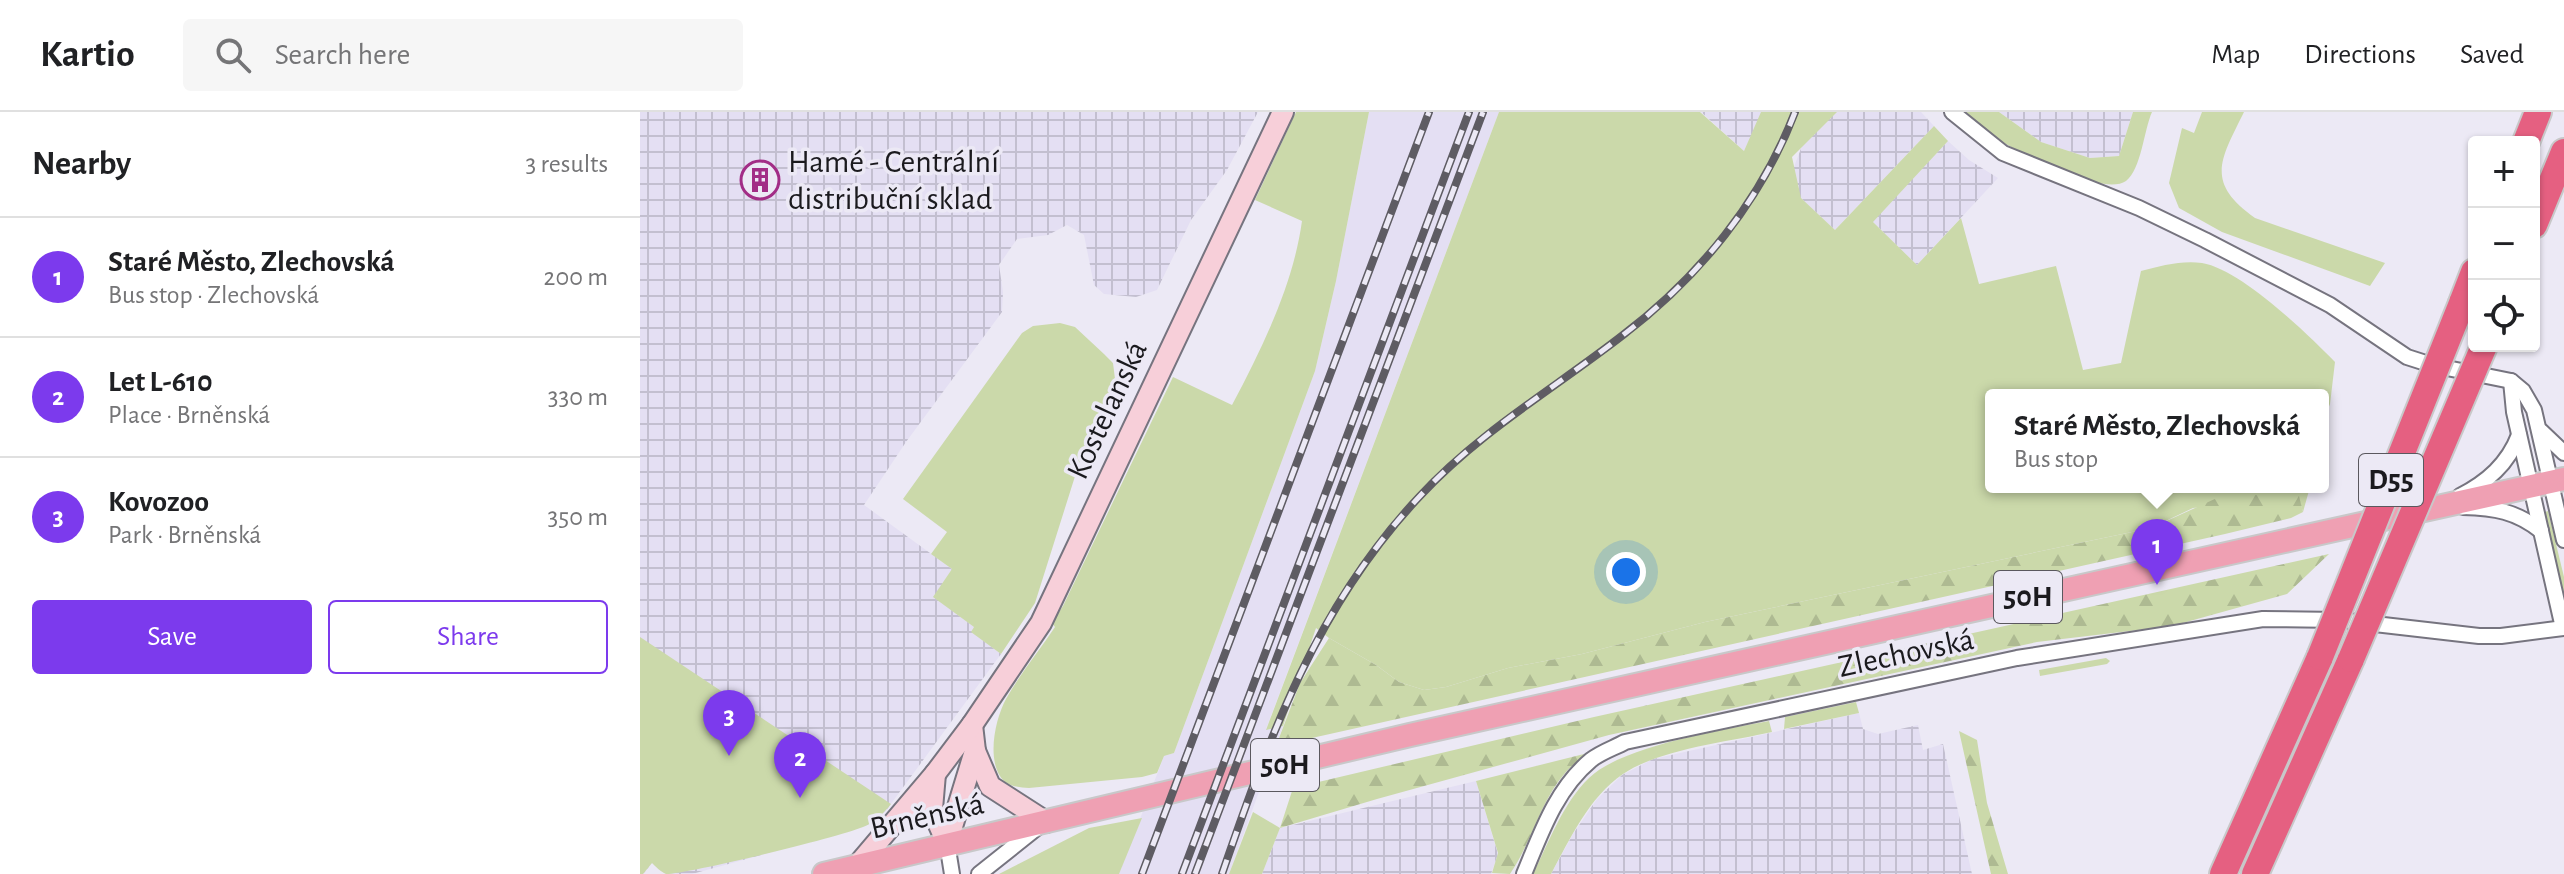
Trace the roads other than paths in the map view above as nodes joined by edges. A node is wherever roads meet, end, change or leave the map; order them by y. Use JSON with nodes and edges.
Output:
{"nodes":[{"id":1,"x":1283,"y":112,"type":"edge"},
{"id":2,"x":1952,"y":112,"type":"edge"},
{"id":3,"x":2538,"y":112,"type":"edge"},
{"id":4,"x":2528,"y":136,"type":"edge"},
{"id":5,"x":2564,"y":152,"type":"edge"},
{"id":6,"x":2540,"y":210,"type":"edge"},
{"id":7,"x":2471,"y":280,"type":"edge"},
{"id":8,"x":2481,"y":352,"type":"edge"},
{"id":9,"x":2511,"y":381,"type":"junction"},
{"id":10,"x":2540,"y":430,"type":"junction"},
{"id":11,"x":2519,"y":435,"type":"junction"},
{"id":12,"x":2564,"y":453,"type":"edge"},
{"id":13,"x":2548,"y":482,"type":"edge"},
{"id":14,"x":2438,"y":507,"type":"junction"},
{"id":15,"x":2563,"y":528,"type":"edge"},
{"id":16,"x":2541,"y":531,"type":"junction"},
{"id":17,"x":2564,"y":628,"type":"edge"},
{"id":18,"x":972,"y":725,"type":"junction"},
{"id":19,"x":975,"y":751,"type":"junction"},
{"id":20,"x":935,"y":774,"type":"junction"},
{"id":21,"x":1046,"y":822,"type":"junction"},
{"id":22,"x":947,"y":843,"type":"junction"},
{"id":23,"x":864,"y":870,"type":"edge"},
{"id":24,"x":824,"y":874,"type":"edge"},
{"id":25,"x":952,"y":874,"type":"edge"},
{"id":26,"x":979,"y":874,"type":"edge"},
{"id":27,"x":1524,"y":874,"type":"edge"},
{"id":28,"x":2223,"y":874,"type":"edge"},
{"id":29,"x":2255,"y":874,"type":"edge"}],
"edges":[{"from":1,"to":18,"type":"main road","name":"Kostelanská"},
{"from":2,"to":9,"type":"street"},
{"from":3,"to":4,"type":"highway"},
{"from":5,"to":6,"type":"highway"},
{"from":7,"to":28,"type":"highway","number":"D55","bridge":true},
{"from":8,"to":29,"type":"highway","number":"D55","bridge":true},
{"from":9,"to":10,"type":"street","name":"Zlechovská"},
{"from":9,"to":11,"type":"street","name":"Zlechovská"},
{"from":10,"to":12,"type":"street"},
{"from":10,"to":13,"type":"street","name":"Zlechovská"},
{"from":11,"to":13,"type":"street","name":"Zlechovská"},
{"from":11,"to":14,"type":"street"},
{"from":13,"to":14,"type":"main road","number":"50H"},
{"from":13,"to":15,"type":"street","name":"Zlechovská"},
{"from":13,"to":16,"type":"street","name":"Zlechovská"},
{"from":14,"to":16,"type":"street"},
{"from":14,"to":21,"type":"main road","number":"50H"},
{"from":16,"to":17,"type":"street","name":"Zlechovská"},
{"from":17,"to":27,"type":"street","name":"Zlechovská"},
{"from":18,"to":19,"type":"main road"},
{"from":18,"to":20,"type":"main road","name":"Kostelanská"},
{"from":19,"to":21,"type":"main road"},
{"from":19,"to":22,"type":"main road"},
{"from":20,"to":22,"type":"main road"},
{"from":20,"to":23,"type":"main road","name":"Kostelanská"},
{"from":21,"to":22,"type":"main road","name":"Brněnská","number":"50H"},
{"from":21,"to":26,"type":"street"},
{"from":22,"to":23,"type":"main road","name":"Brněnská","number":"50H"},
{"from":22,"to":25,"type":"street"},
{"from":23,"to":24,"type":"main road","name":"Brněnská","number":"50H"}]}
